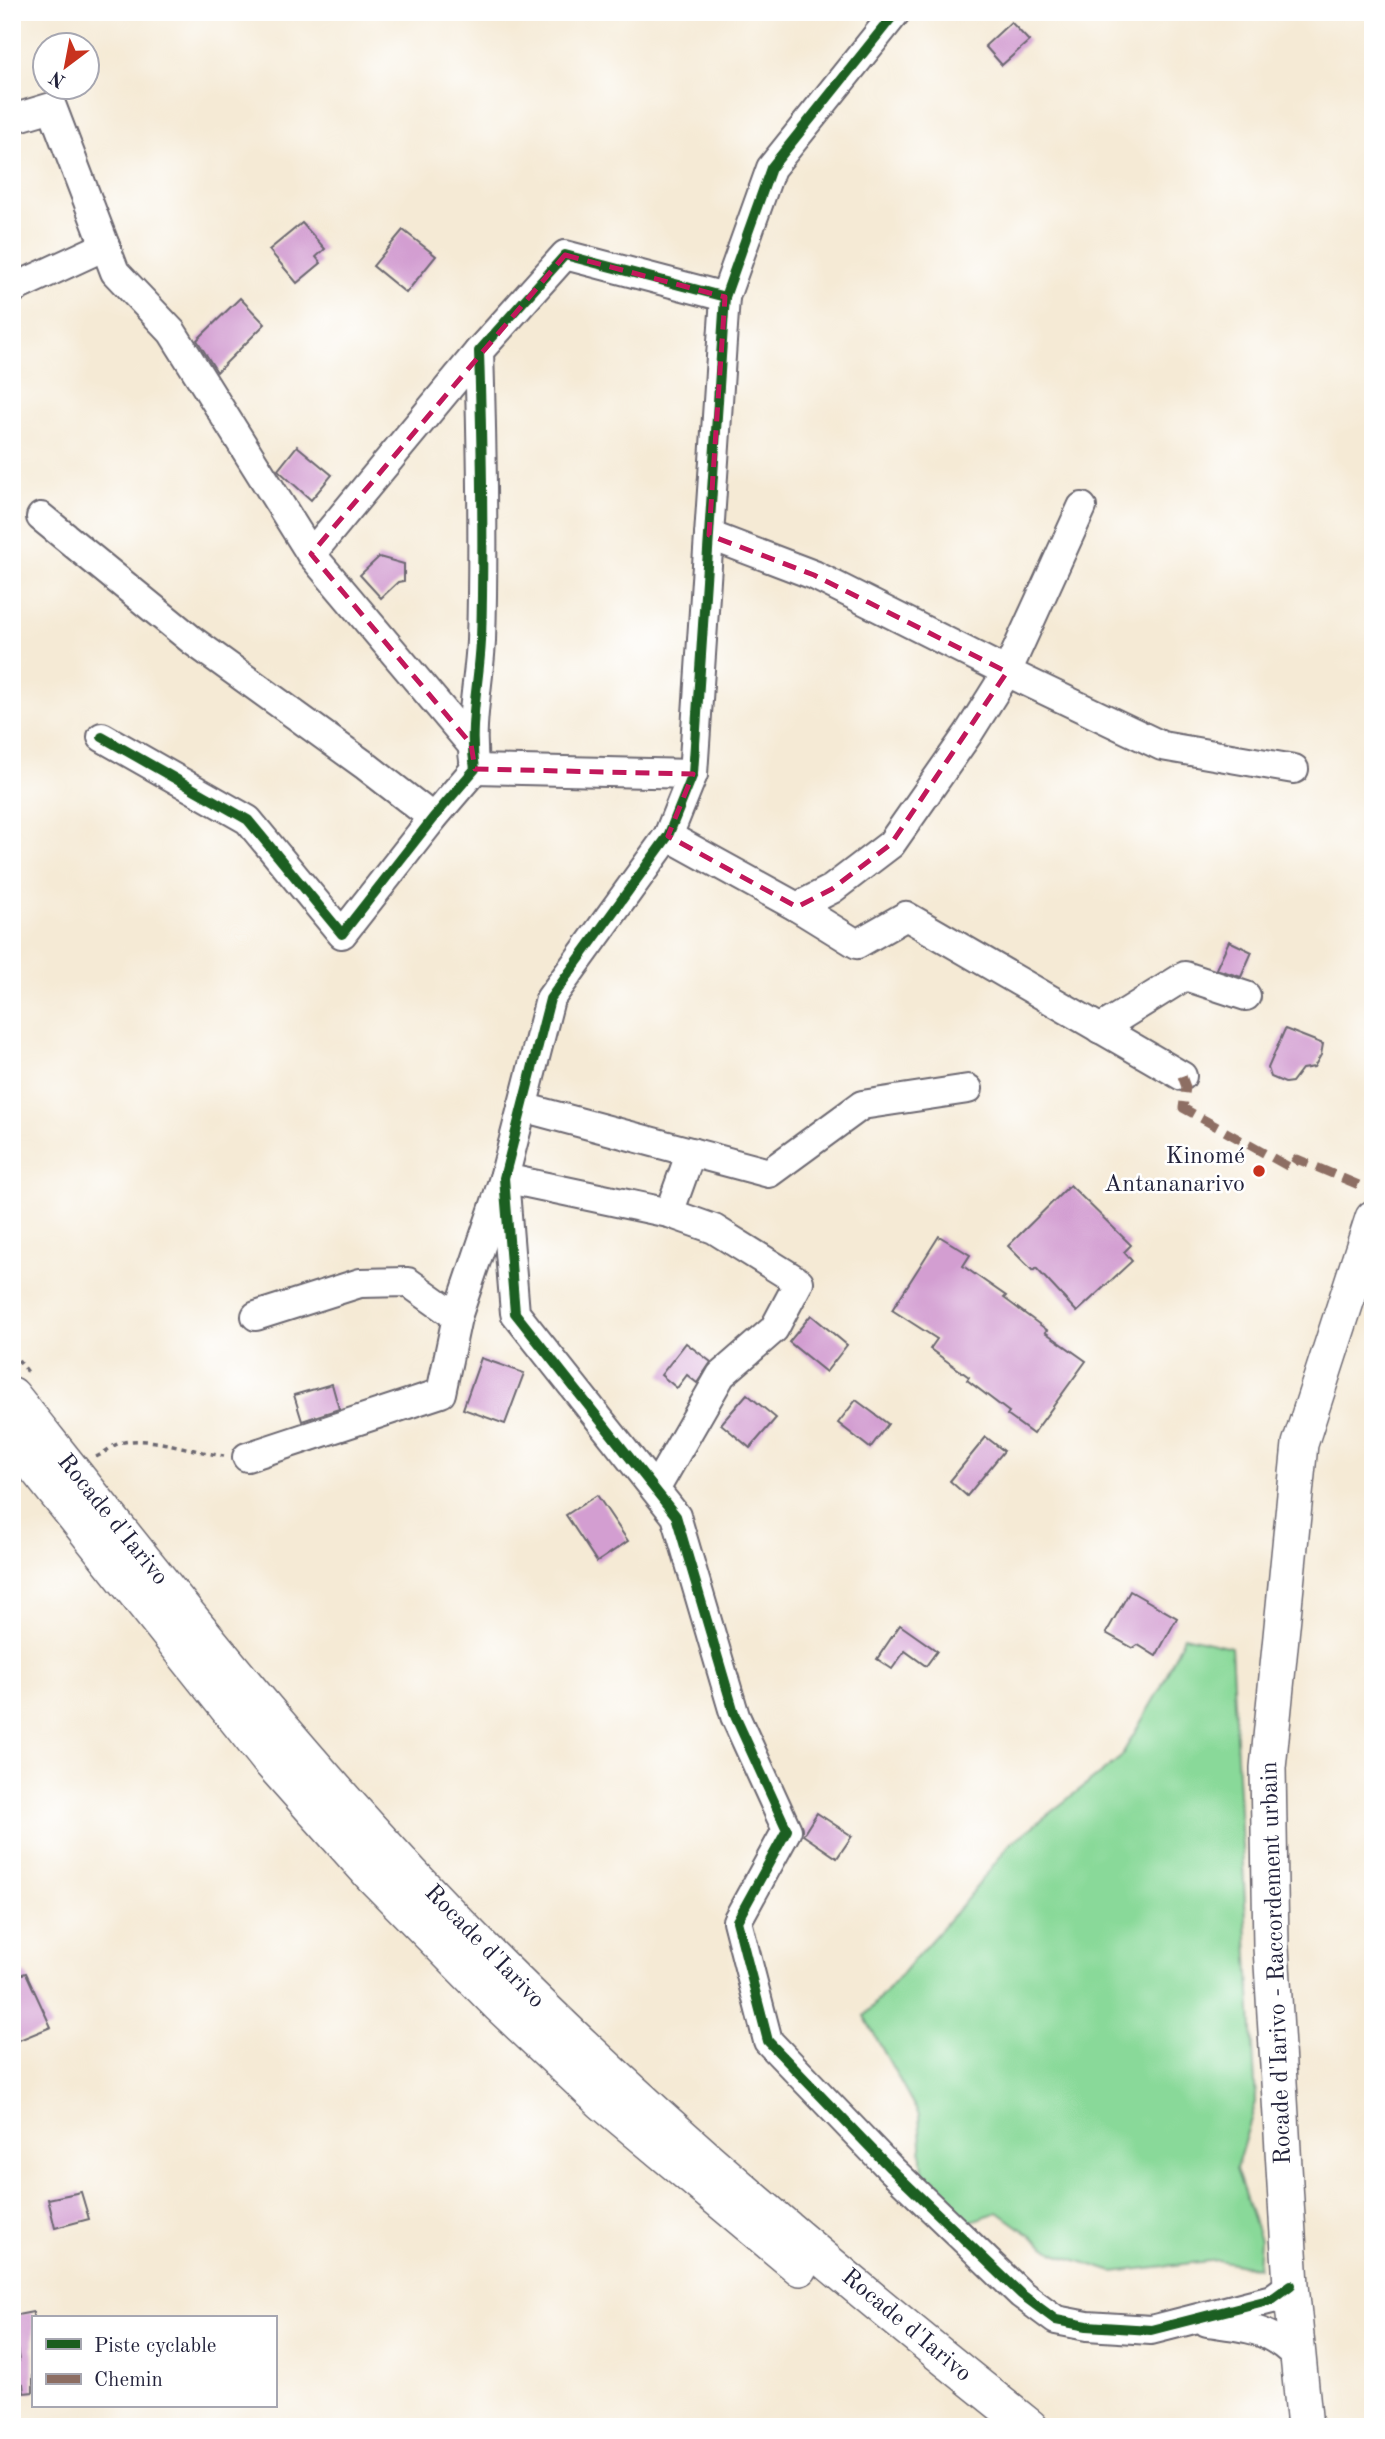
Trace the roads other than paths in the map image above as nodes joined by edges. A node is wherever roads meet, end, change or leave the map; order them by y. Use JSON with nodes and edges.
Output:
{"nodes":[{"id":1,"x":896,"y":12,"type":"edge"},
{"id":2,"x":12,"y":119,"type":"edge"},
{"id":3,"x":105,"y":246,"type":"junction"},
{"id":4,"x":12,"y":289,"type":"edge"},
{"id":5,"x":725,"y":297,"type":"junction"},
{"id":6,"x":479,"y":351,"type":"junction"},
{"id":7,"x":1082,"y":507,"type":"dead end"},
{"id":8,"x":41,"y":517,"type":"dead end"},
{"id":9,"x":709,"y":535,"type":"junction"},
{"id":10,"x":311,"y":554,"type":"junction"},
{"id":11,"x":1007,"y":672,"type":"junction"},
{"id":12,"x":102,"y":737,"type":"dead end"},
{"id":13,"x":473,"y":756,"type":"junction"},
{"id":14,"x":1294,"y":769,"type":"dead end"},
{"id":15,"x":693,"y":774,"type":"junction"},
{"id":16,"x":433,"y":818,"type":"junction"},
{"id":17,"x":668,"y":836,"type":"junction"},
{"id":18,"x":797,"y":907,"type":"junction"},
{"id":19,"x":1246,"y":996,"type":"dead end"},
{"id":20,"x":1100,"y":1029,"type":"junction"},
{"id":21,"x":1182,"y":1076,"type":"dead end"},
{"id":22,"x":968,"y":1089,"type":"dead end"},
{"id":23,"x":522,"y":1107,"type":"junction"},
{"id":24,"x":691,"y":1152,"type":"junction"},
{"id":25,"x":504,"y":1178,"type":"junction"},
{"id":26,"x":668,"y":1213,"type":"junction"},
{"id":27,"x":1373,"y":1218,"type":"edge"},
{"id":28,"x":256,"y":1316,"type":"dead end"},
{"id":29,"x":457,"y":1317,"type":"junction"},
{"id":30,"x":21,"y":1384,"type":"edge"},
{"id":31,"x":12,"y":1438,"type":"edge"},
{"id":32,"x":247,"y":1457,"type":"road end"},
{"id":33,"x":656,"y":1488,"type":"junction"},
{"id":34,"x":1291,"y":2285,"type":"junction"},
{"id":35,"x":1194,"y":2320,"type":"junction"},
{"id":36,"x":1298,"y":2358,"type":"junction"},
{"id":37,"x":993,"y":2427,"type":"edge"},
{"id":38,"x":1030,"y":2427,"type":"edge"},
{"id":39,"x":1305,"y":2427,"type":"edge"}],
"edges":[{"from":1,"to":5,"type":"street"},
{"from":2,"to":3,"type":"street"},
{"from":3,"to":4,"type":"street"},
{"from":3,"to":10,"type":"street"},
{"from":5,"to":6,"type":"street"},
{"from":5,"to":9,"type":"street"},
{"from":6,"to":10,"type":"street"},
{"from":6,"to":13,"type":"street"},
{"from":7,"to":11,"type":"street"},
{"from":8,"to":16,"type":"street"},
{"from":9,"to":11,"type":"street"},
{"from":9,"to":15,"type":"street"},
{"from":10,"to":13,"type":"street"},
{"from":11,"to":14,"type":"street"},
{"from":11,"to":18,"type":"street"},
{"from":12,"to":16,"type":"street"},
{"from":13,"to":15,"type":"street"},
{"from":13,"to":16,"type":"street"},
{"from":15,"to":17,"type":"street"},
{"from":17,"to":18,"type":"street"},
{"from":17,"to":23,"type":"street"},
{"from":18,"to":20,"type":"street"},
{"from":19,"to":20,"type":"street"},
{"from":20,"to":21,"type":"street"},
{"from":22,"to":24,"type":"street"},
{"from":23,"to":24,"type":"street"},
{"from":23,"to":25,"type":"street"},
{"from":24,"to":26,"type":"street"},
{"from":25,"to":26,"type":"street"},
{"from":25,"to":29,"type":"street"},
{"from":25,"to":33,"type":"street"},
{"from":26,"to":33,"type":"street"},
{"from":27,"to":34,"type":"main road","name":"Rocade d'Iarivo - Raccordement urbain"},
{"from":28,"to":29,"type":"street"},
{"from":29,"to":32,"type":"street"},
{"from":30,"to":38,"type":"main road","name":"Rocade d'Iarivo"},
{"from":31,"to":37,"type":"main road","name":"Rocade d'Iarivo"},
{"from":33,"to":35,"type":"street"},
{"from":34,"to":35,"type":"street"},
{"from":34,"to":36,"type":"main road","name":"Rocade d'Iarivo - Raccordement urbain"},
{"from":35,"to":36,"type":"street"},
{"from":36,"to":39,"type":"main road","name":"Rocade d'Iarivo - Raccordement urbain"}]}
